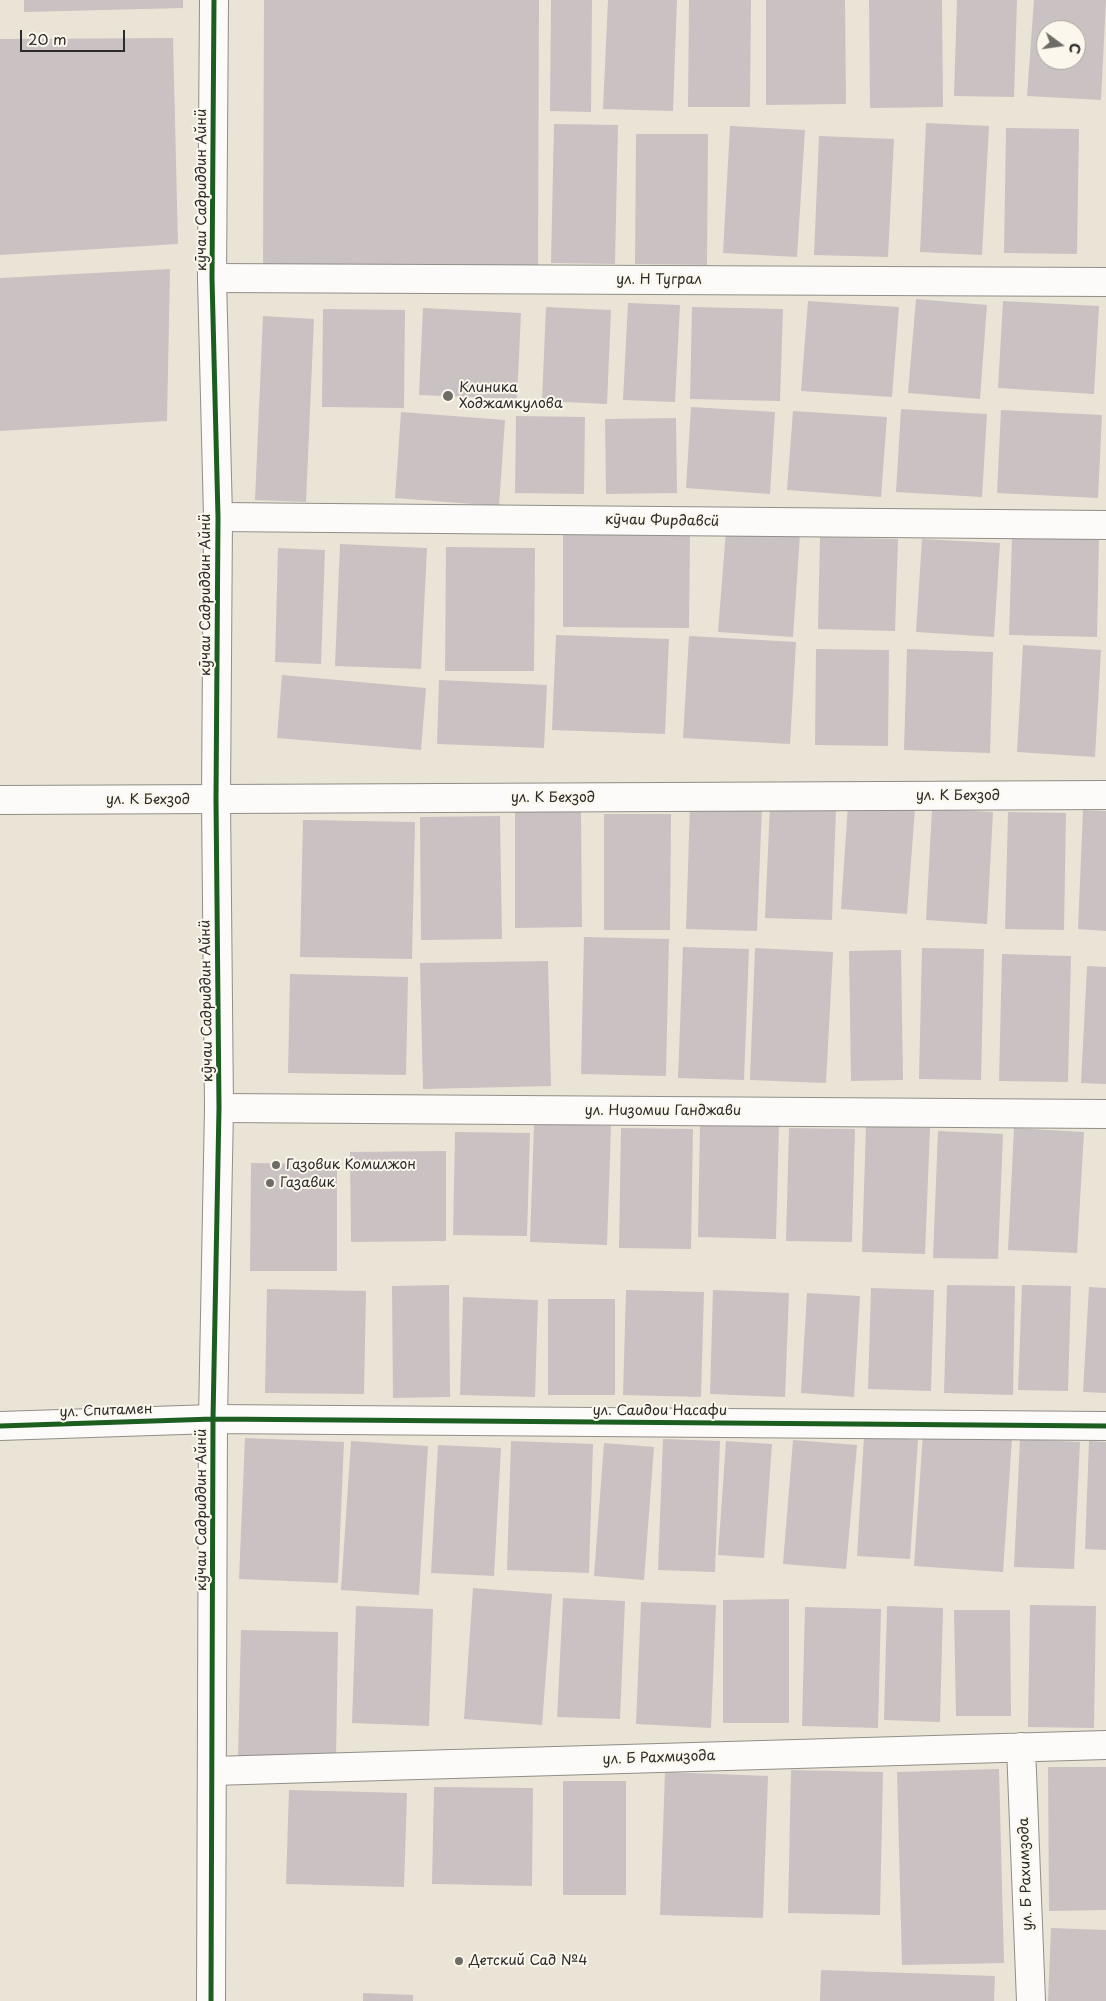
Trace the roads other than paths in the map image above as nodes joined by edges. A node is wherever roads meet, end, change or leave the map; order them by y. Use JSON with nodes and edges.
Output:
{"nodes":[{"id":1,"x":214,"y":0,"type":"edge"},
{"id":2,"x":212,"y":278,"type":"junction"},
{"id":3,"x":1106,"y":282,"type":"edge"},
{"id":4,"x":218,"y":517,"type":"junction"},
{"id":5,"x":1106,"y":525,"type":"edge"},
{"id":6,"x":1106,"y":795,"type":"edge"},
{"id":7,"x":216,"y":799,"type":"junction"},
{"id":8,"x":0,"y":800,"type":"edge"},
{"id":9,"x":219,"y":1108,"type":"junction"},
{"id":10,"x":1106,"y":1114,"type":"edge"},
{"id":11,"x":213,"y":1419,"type":"junction"},
{"id":12,"x":0,"y":1426,"type":"edge"},
{"id":13,"x":1106,"y":1426,"type":"edge"},
{"id":14,"x":1106,"y":1745,"type":"edge"},
{"id":15,"x":1021,"y":1747,"type":"junction"},
{"id":16,"x":212,"y":1771,"type":"junction"},
{"id":17,"x":210,"y":2001,"type":"edge"},
{"id":18,"x":1030,"y":2001,"type":"edge"}],
"edges":[{"from":1,"to":2,"type":"street","name":"кӯчаи Садриддин Айнӣ"},
{"from":2,"to":3,"type":"street","name":"ул. Н Туграл"},
{"from":2,"to":4,"type":"street","name":"кӯчаи Садриддин Айнӣ"},
{"from":4,"to":5,"type":"street","name":"кӯчаи Фирдавсӣ"},
{"from":4,"to":7,"type":"street","name":"кӯчаи Садриддин Айнӣ"},
{"from":6,"to":7,"type":"street","name":"ул. К Бехзод"},
{"from":7,"to":8,"type":"street","name":"ул. К Бехзод"},
{"from":7,"to":9,"type":"street","name":"кӯчаи Садриддин Айнӣ"},
{"from":9,"to":10,"type":"street","name":"ул. Низомии Ганджави"},
{"from":9,"to":11,"type":"street","name":"кӯчаи Садриддин Айнӣ"},
{"from":11,"to":12,"type":"street","name":"ул. Спитамен"},
{"from":11,"to":13,"type":"street","name":"ул. Саидои Насафи"},
{"from":11,"to":16,"type":"street","name":"кӯчаи Садриддин Айнӣ"},
{"from":14,"to":15,"type":"street","name":"ул. Б Рахмизода"},
{"from":15,"to":16,"type":"street","name":"ул. Б Рахмизода"},
{"from":15,"to":18,"type":"street","name":"ул. Б Рахимзода"},
{"from":16,"to":17,"type":"street","name":"кӯчаи Садриддин Айнӣ"}]}
